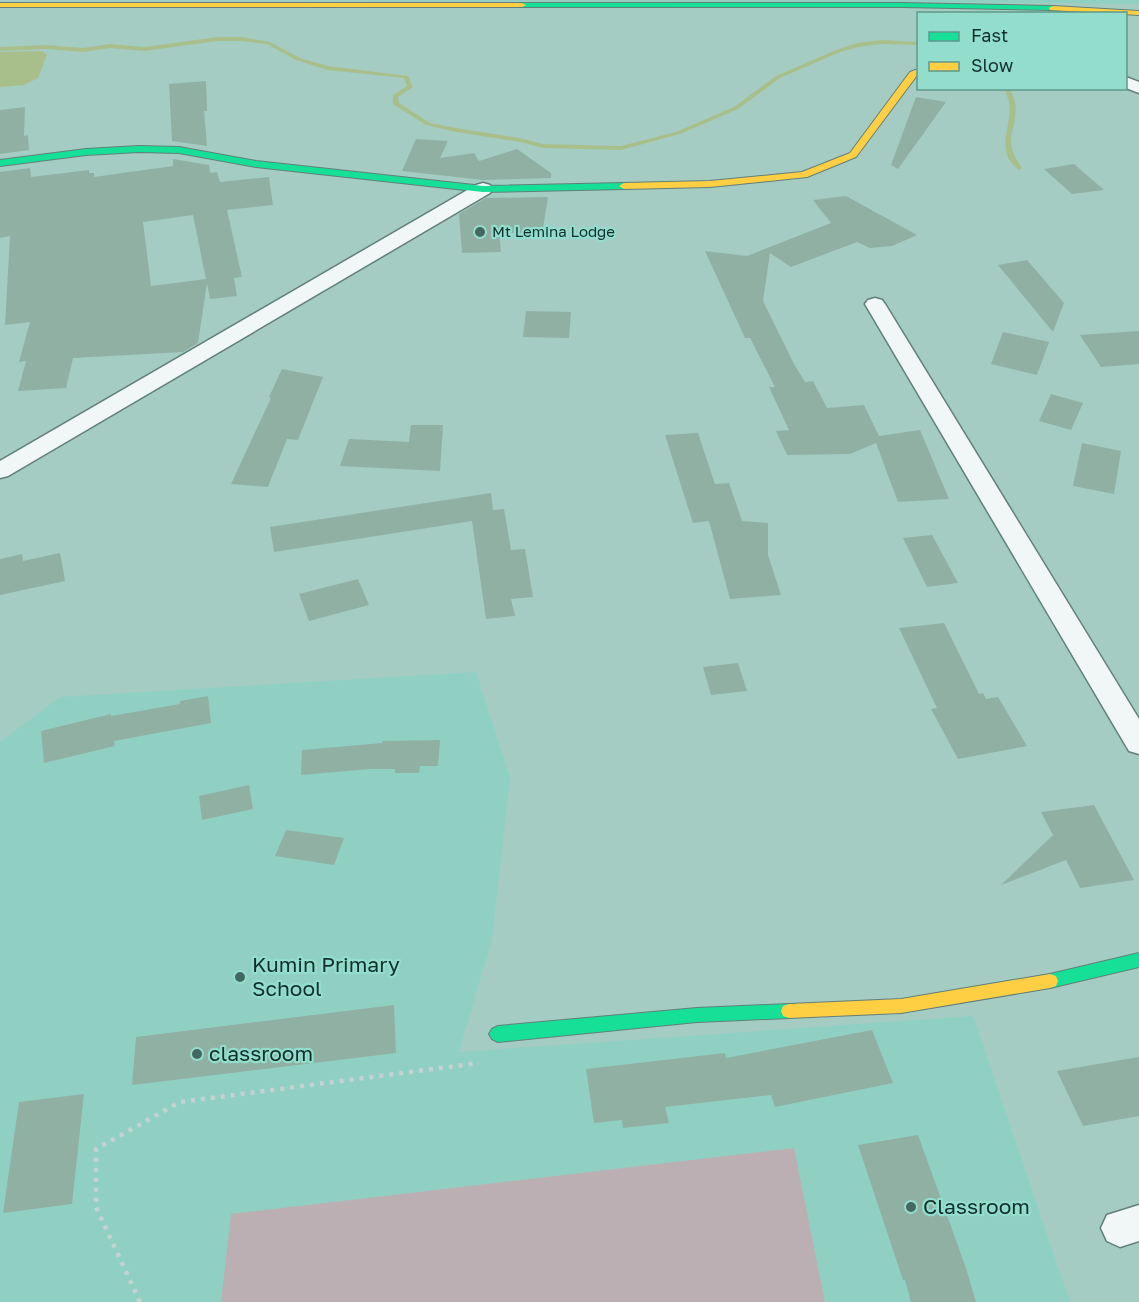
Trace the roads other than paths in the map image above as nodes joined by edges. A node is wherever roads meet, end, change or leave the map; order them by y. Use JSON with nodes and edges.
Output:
{"nodes":[{"id":1,"x":0,"y":5,"type":"edge"},
{"id":2,"x":1122,"y":12,"type":"edge"},
{"id":3,"x":917,"y":73,"type":"edge"},
{"id":4,"x":0,"y":163,"type":"edge"},
{"id":5,"x":483,"y":189,"type":"junction"},
{"id":6,"x":875,"y":304,"type":"dead end"},
{"id":7,"x":0,"y":471,"type":"edge"},
{"id":8,"x":1139,"y":743,"type":"edge"},
{"id":9,"x":1139,"y":960,"type":"edge"},
{"id":10,"x":498,"y":1034,"type":"dead end"}],
"edges":[{"from":1,"to":2,"type":"street"},
{"from":3,"to":5,"type":"street"},
{"from":4,"to":5,"type":"street"},
{"from":5,"to":7,"type":"street"},
{"from":6,"to":8,"type":"street"},
{"from":9,"to":10,"type":"street"}]}
